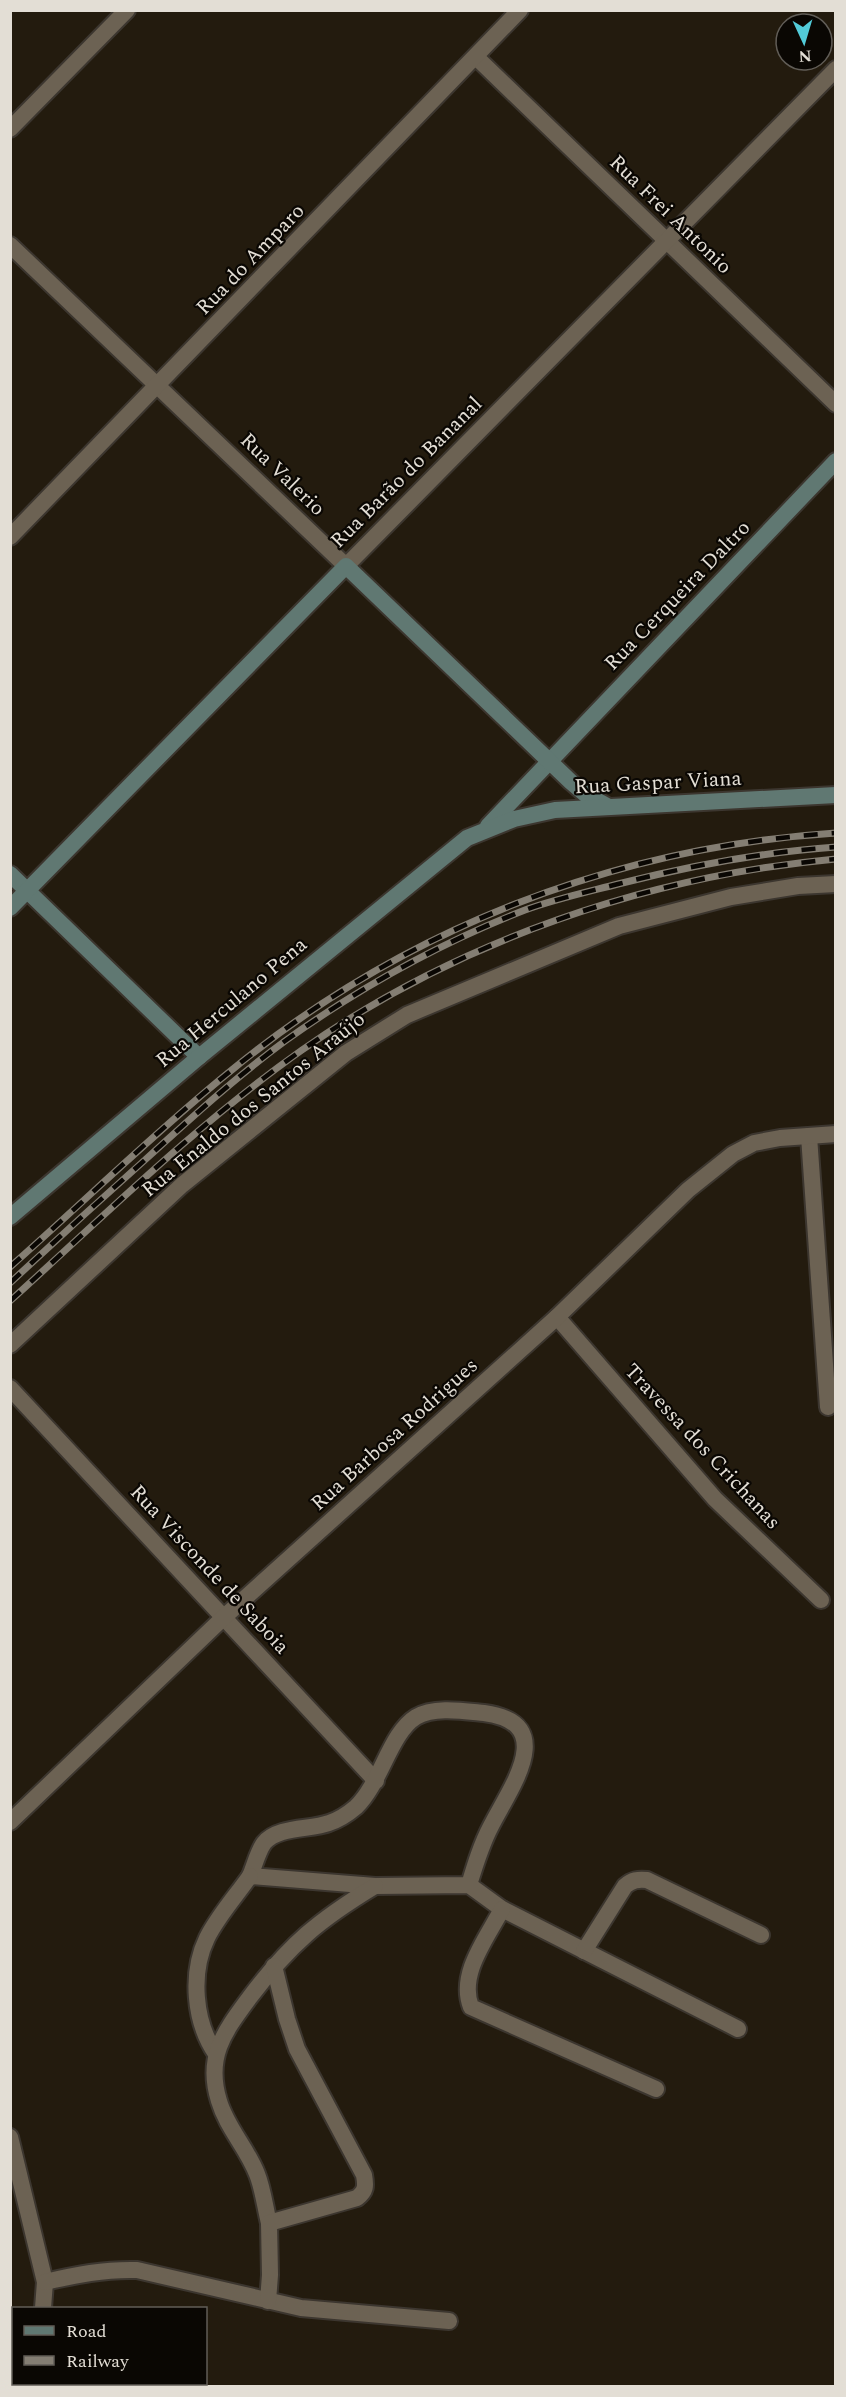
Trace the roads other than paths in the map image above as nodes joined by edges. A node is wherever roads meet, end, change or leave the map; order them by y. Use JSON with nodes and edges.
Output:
{"nodes":[{"id":1,"x":127,"y":10,"type":"edge"},
{"id":2,"x":520,"y":10,"type":"edge"},
{"id":3,"x":476,"y":57,"type":"junction"},
{"id":4,"x":836,"y":69,"type":"edge"},
{"id":5,"x":10,"y":129,"type":"edge"},
{"id":6,"x":666,"y":241,"type":"junction"},
{"id":7,"x":10,"y":246,"type":"edge"},
{"id":8,"x":158,"y":387,"type":"junction"},
{"id":9,"x":836,"y":404,"type":"edge"},
{"id":10,"x":836,"y":461,"type":"edge"},
{"id":11,"x":10,"y":537,"type":"edge"},
{"id":12,"x":346,"y":566,"type":"junction"},
{"id":13,"x":550,"y":760,"type":"junction"},
{"id":14,"x":836,"y":795,"type":"edge"},
{"id":15,"x":610,"y":807,"type":"junction"},
{"id":16,"x":485,"y":829,"type":"junction"},
{"id":17,"x":10,"y":874,"type":"edge"},
{"id":18,"x":836,"y":884,"type":"edge"},
{"id":19,"x":27,"y":891,"type":"junction"},
{"id":20,"x":10,"y":908,"type":"edge"},
{"id":21,"x":198,"y":1057,"type":"junction"},
{"id":22,"x":836,"y":1134,"type":"edge"},
{"id":23,"x":809,"y":1136,"type":"junction"},
{"id":24,"x":10,"y":1217,"type":"edge"},
{"id":25,"x":557,"y":1317,"type":"junction"},
{"id":26,"x":10,"y":1345,"type":"edge"},
{"id":27,"x":10,"y":1388,"type":"edge"},
{"id":28,"x":828,"y":1407,"type":"dead end"},
{"id":29,"x":820,"y":1600,"type":"dead end"},
{"id":30,"x":223,"y":1618,"type":"junction"},
{"id":31,"x":376,"y":1781,"type":"junction"},
{"id":32,"x":10,"y":1822,"type":"edge"},
{"id":33,"x":250,"y":1876,"type":"junction"},
{"id":34,"x":469,"y":1885,"type":"junction"},
{"id":35,"x":375,"y":1886,"type":"junction"},
{"id":36,"x":502,"y":1909,"type":"junction"},
{"id":37,"x":761,"y":1935,"type":"dead end"},
{"id":38,"x":584,"y":1951,"type":"junction"},
{"id":39,"x":274,"y":1966,"type":"junction"},
{"id":40,"x":738,"y":2029,"type":"dead end"},
{"id":41,"x":216,"y":2054,"type":"junction"},
{"id":42,"x":656,"y":2089,"type":"dead end"},
{"id":43,"x":10,"y":2137,"type":"edge"},
{"id":44,"x":17,"y":2193,"type":"edge"},
{"id":45,"x":268,"y":2223,"type":"junction"},
{"id":46,"x":45,"y":2282,"type":"junction"},
{"id":47,"x":268,"y":2301,"type":"junction"},
{"id":48,"x":43,"y":2307,"type":"edge"},
{"id":49,"x":449,"y":2321,"type":"dead end"}],
"edges":[{"from":1,"to":5,"type":"street"},
{"from":2,"to":3,"type":"street","name":"Rua do Amparo"},
{"from":3,"to":6,"type":"street","name":"Rua Frei Antonio"},
{"from":3,"to":8,"type":"street","name":"Rua do Amparo"},
{"from":4,"to":6,"type":"street","name":"Rua Barão do Bananal"},
{"from":6,"to":9,"type":"street","name":"Rua Frei Antonio"},
{"from":6,"to":12,"type":"street","name":"Rua Barão do Bananal"},
{"from":7,"to":8,"type":"street","name":"Rua Valerio"},
{"from":8,"to":11,"type":"street","name":"Rua do Amparo"},
{"from":8,"to":12,"type":"street","name":"Rua Valerio"},
{"from":10,"to":13,"type":"main road","name":"Rua Cerqueira Daltro"},
{"from":12,"to":13,"type":"main road","name":"Rua Valerio"},
{"from":12,"to":19,"type":"main road","name":"Rua Barão do Bananal"},
{"from":13,"to":15,"type":"main road"},
{"from":13,"to":16,"type":"main road","name":"Rua Cerqueira Daltro"},
{"from":14,"to":15,"type":"main road","name":"Rua Gaspar Viana"},
{"from":15,"to":16,"type":"main road","name":"Rua Gaspar Viana"},
{"from":16,"to":21,"type":"main road","name":"Rua Herculano Pena"},
{"from":17,"to":19,"type":"main road"},
{"from":18,"to":26,"type":"street","name":"Rua Enaldo dos Santos Araújo"},
{"from":19,"to":20,"type":"main road","name":"Rua Barão do Bananal"},
{"from":19,"to":21,"type":"main road"},
{"from":21,"to":24,"type":"main road","name":"Rua Herculano Pena"},
{"from":22,"to":23,"type":"street","name":"Rua Barbosa Rodrigues"},
{"from":23,"to":25,"type":"street","name":"Rua Barbosa Rodrigues"},
{"from":23,"to":28,"type":"street"},
{"from":25,"to":29,"type":"street","name":"Travessa dos Crichanas"},
{"from":25,"to":30,"type":"street","name":"Rua Barbosa Rodrigues"},
{"from":27,"to":30,"type":"street","name":"Rua Visconde de Saboia"},
{"from":30,"to":31,"type":"street","name":"Rua Visconde de Saboia"},
{"from":30,"to":32,"type":"street","name":"Rua Barbosa Rodrigues"},
{"from":31,"to":33,"type":"street"},
{"from":31,"to":34,"type":"street"},
{"from":33,"to":35,"type":"street"},
{"from":33,"to":41,"type":"street"},
{"from":34,"to":35,"type":"street"},
{"from":34,"to":36,"type":"street"},
{"from":35,"to":39,"type":"street"},
{"from":36,"to":38,"type":"street"},
{"from":36,"to":42,"type":"street"},
{"from":37,"to":38,"type":"street"},
{"from":38,"to":40,"type":"street"},
{"from":39,"to":41,"type":"street"},
{"from":39,"to":45,"type":"street"},
{"from":41,"to":45,"type":"street"},
{"from":43,"to":44,"type":"street"},
{"from":44,"to":46,"type":"street"},
{"from":45,"to":47,"type":"street"},
{"from":46,"to":47,"type":"street"},
{"from":46,"to":48,"type":"street"},
{"from":47,"to":49,"type":"street"}]}
